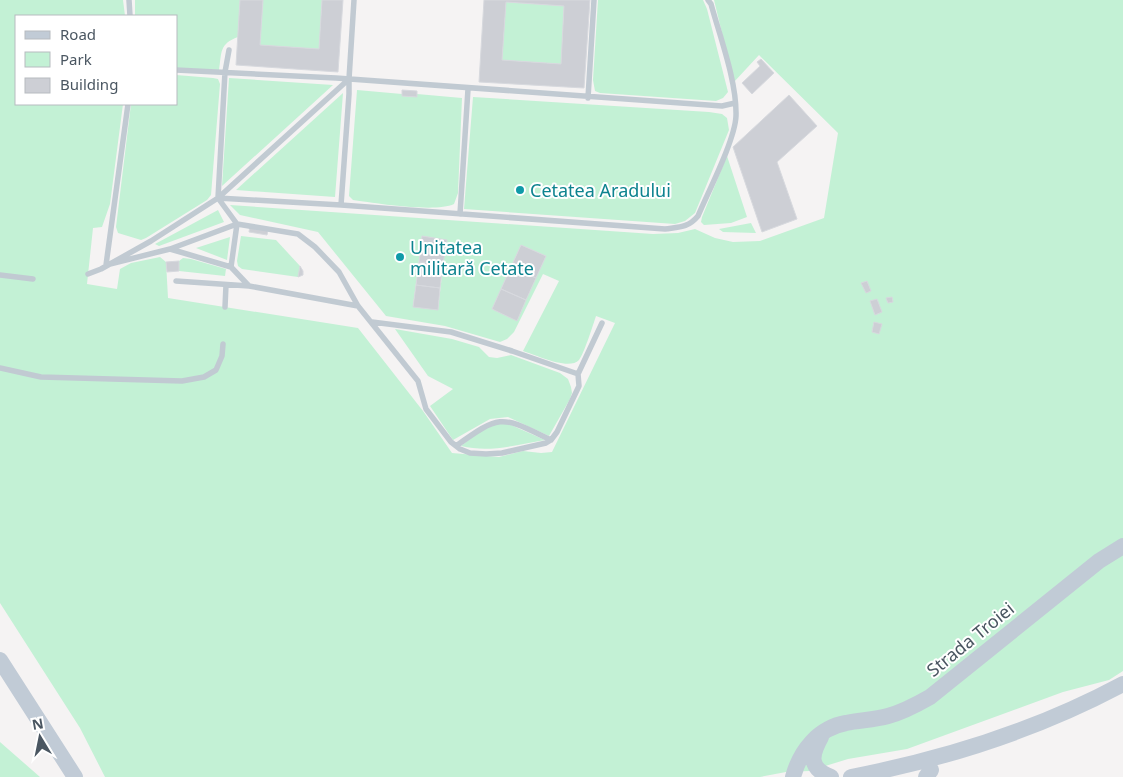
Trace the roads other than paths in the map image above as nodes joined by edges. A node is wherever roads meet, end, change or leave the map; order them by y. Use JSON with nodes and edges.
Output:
{"nodes":[{"id":1,"x":129,"y":0,"type":"edge"},
{"id":2,"x":354,"y":0,"type":"edge"},
{"id":3,"x":594,"y":0,"type":"edge"},
{"id":4,"x":708,"y":0,"type":"edge"},
{"id":5,"x":130,"y":15,"type":"edge"},
{"id":6,"x":229,"y":50,"type":"dead end"},
{"id":7,"x":178,"y":70,"type":"edge"},
{"id":8,"x":225,"y":72,"type":"junction"},
{"id":9,"x":349,"y":79,"type":"junction"},
{"id":10,"x":468,"y":89,"type":"junction"},
{"id":11,"x":588,"y":98,"type":"junction"},
{"id":12,"x":735,"y":103,"type":"junction"},
{"id":13,"x":128,"y":105,"type":"edge"},
{"id":14,"x":218,"y":198,"type":"junction"},
{"id":15,"x":341,"y":205,"type":"junction"},
{"id":16,"x":460,"y":214,"type":"junction"},
{"id":17,"x":237,"y":224,"type":"junction"},
{"id":18,"x":170,"y":249,"type":"junction"},
{"id":19,"x":106,"y":265,"type":"junction"},
{"id":20,"x":231,"y":267,"type":"junction"},
{"id":21,"x":88,"y":274,"type":"dead end"},
{"id":22,"x":0,"y":275,"type":"edge"},
{"id":23,"x":33,"y":279,"type":"dead end"},
{"id":24,"x":176,"y":282,"type":"dead end"},
{"id":25,"x":226,"y":285,"type":"junction"},
{"id":26,"x":249,"y":286,"type":"junction"},
{"id":27,"x":358,"y":306,"type":"junction"},
{"id":28,"x":225,"y":307,"type":"dead end"},
{"id":29,"x":372,"y":322,"type":"junction"},
{"id":30,"x":602,"y":323,"type":"dead end"},
{"id":31,"x":223,"y":344,"type":"dead end"},
{"id":32,"x":0,"y":368,"type":"edge"},
{"id":33,"x":578,"y":374,"type":"junction"},
{"id":34,"x":550,"y":440,"type":"junction"},
{"id":35,"x":456,"y":446,"type":"junction"},
{"id":36,"x":1123,"y":546,"type":"edge"},
{"id":37,"x":0,"y":660,"type":"edge"},
{"id":38,"x":1123,"y":684,"type":"edge"},
{"id":39,"x":1123,"y":695,"type":"edge"},
{"id":40,"x":825,"y":731,"type":"junction"},
{"id":41,"x":928,"y":773,"type":"edge"},
{"id":42,"x":75,"y":777,"type":"edge"},
{"id":43,"x":793,"y":777,"type":"edge"},
{"id":44,"x":831,"y":777,"type":"edge"},
{"id":45,"x":851,"y":777,"type":"edge"},
{"id":46,"x":897,"y":777,"type":"edge"}],
"edges":[{"from":1,"to":5,"type":"lane"},
{"from":2,"to":9,"type":"lane"},
{"from":3,"to":11,"type":"lane"},
{"from":4,"to":12,"type":"lane"},
{"from":6,"to":8,"type":"lane"},
{"from":7,"to":8,"type":"lane"},
{"from":8,"to":9,"type":"lane"},
{"from":8,"to":14,"type":"lane"},
{"from":9,"to":10,"type":"lane"},
{"from":9,"to":14,"type":"lane"},
{"from":9,"to":15,"type":"lane"},
{"from":10,"to":11,"type":"lane"},
{"from":10,"to":16,"type":"lane"},
{"from":11,"to":12,"type":"lane"},
{"from":12,"to":16,"type":"lane"},
{"from":13,"to":19,"type":"lane"},
{"from":14,"to":15,"type":"lane"},
{"from":14,"to":17,"type":"lane"},
{"from":14,"to":19,"type":"lane"},
{"from":15,"to":16,"type":"lane"},
{"from":17,"to":18,"type":"lane"},
{"from":17,"to":20,"type":"lane"},
{"from":17,"to":27,"type":"lane"},
{"from":18,"to":19,"type":"lane"},
{"from":18,"to":20,"type":"lane"},
{"from":19,"to":21,"type":"lane"},
{"from":20,"to":26,"type":"lane"},
{"from":22,"to":23,"type":"lane"},
{"from":24,"to":25,"type":"lane"},
{"from":25,"to":26,"type":"lane"},
{"from":25,"to":28,"type":"lane"},
{"from":26,"to":27,"type":"lane"},
{"from":27,"to":29,"type":"lane"},
{"from":29,"to":33,"type":"lane"},
{"from":29,"to":35,"type":"lane"},
{"from":30,"to":33,"type":"lane"},
{"from":31,"to":32,"type":"lane"},
{"from":33,"to":34,"type":"lane"},
{"from":34,"to":35,"type":"lane"},
{"from":34,"to":35,"type":"lane"},
{"from":36,"to":40,"type":"main road","name":"Strada Troiei"},
{"from":37,"to":42,"type":"main road"},
{"from":38,"to":45,"type":"main road"},
{"from":39,"to":41,"type":"main road"},
{"from":40,"to":43,"type":"main road"},
{"from":40,"to":44,"type":"main road"},
{"from":41,"to":46,"type":"main road"}]}
